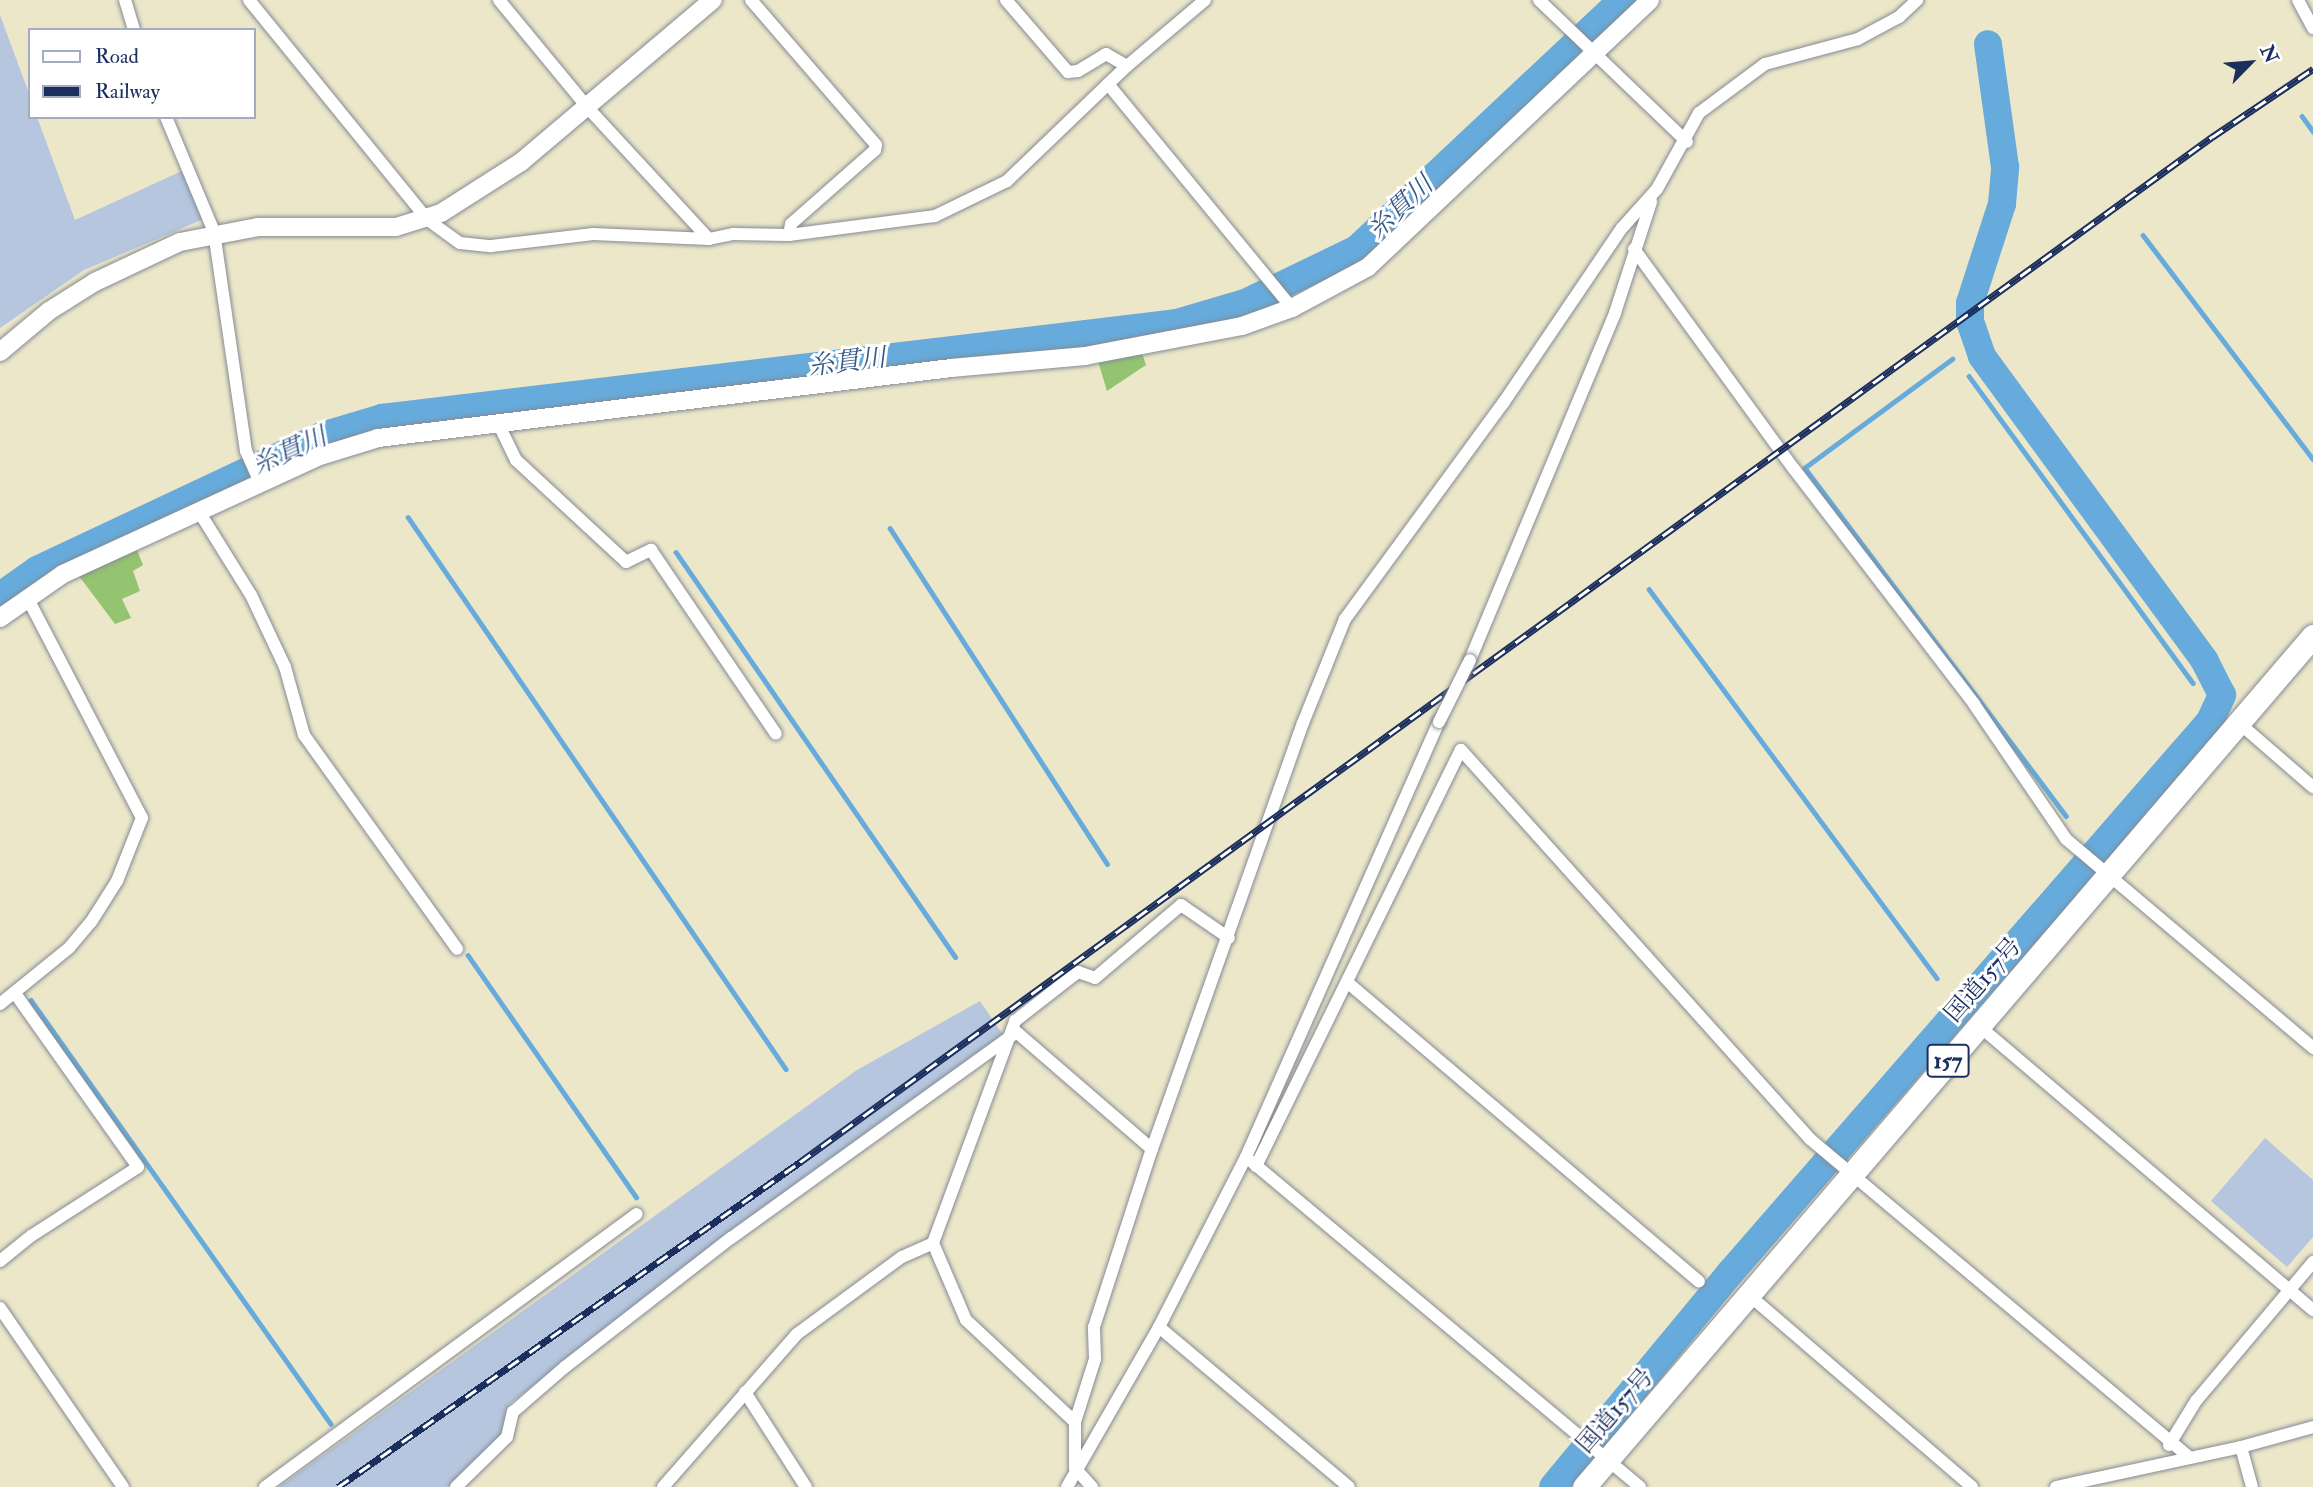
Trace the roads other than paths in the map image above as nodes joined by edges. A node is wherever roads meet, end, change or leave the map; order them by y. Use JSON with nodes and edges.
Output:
{"nodes":[{"id":1,"x":125,"y":0,"type":"edge"},
{"id":2,"x":248,"y":0,"type":"edge"},
{"id":3,"x":499,"y":0,"type":"edge"},
{"id":4,"x":713,"y":0,"type":"edge"},
{"id":5,"x":751,"y":0,"type":"edge"},
{"id":6,"x":1006,"y":0,"type":"edge"},
{"id":7,"x":1205,"y":0,"type":"edge"},
{"id":8,"x":1539,"y":0,"type":"edge"},
{"id":9,"x":1650,"y":0,"type":"edge"},
{"id":10,"x":1917,"y":0,"type":"edge"},
{"id":11,"x":2298,"y":0,"type":"edge"},
{"id":12,"x":133,"y":28,"type":"edge"},
{"id":13,"x":2313,"y":28,"type":"edge"},
{"id":14,"x":1592,"y":48,"type":"junction"},
{"id":15,"x":1127,"y":66,"type":"junction"},
{"id":16,"x":1108,"y":84,"type":"junction"},
{"id":17,"x":588,"y":107,"type":"junction"},
{"id":18,"x":167,"y":119,"type":"edge"},
{"id":19,"x":1687,"y":142,"type":"junction"},
{"id":20,"x":1657,"y":189,"type":"junction"},
{"id":21,"x":428,"y":220,"type":"junction"},
{"id":22,"x":214,"y":232,"type":"junction"},
{"id":23,"x":789,"y":236,"type":"junction"},
{"id":24,"x":709,"y":239,"type":"junction"},
{"id":25,"x":1634,"y":250,"type":"junction"},
{"id":26,"x":1287,"y":303,"type":"junction"},
{"id":27,"x":0,"y":352,"type":"edge"},
{"id":28,"x":498,"y":423,"type":"junction"},
{"id":29,"x":258,"y":478,"type":"junction"},
{"id":30,"x":198,"y":510,"type":"junction"},
{"id":31,"x":27,"y":597,"type":"junction"},
{"id":32,"x":0,"y":618,"type":"edge"},
{"id":33,"x":2313,"y":636,"type":"edge"},
{"id":34,"x":2239,"y":723,"type":"junction"},
{"id":35,"x":776,"y":734,"type":"dead end"},
{"id":36,"x":2313,"y":788,"type":"edge"},
{"id":37,"x":2104,"y":869,"type":"junction"},
{"id":38,"x":1229,"y":938,"type":"junction"},
{"id":39,"x":457,"y":949,"type":"dead end"},
{"id":40,"x":1347,"y":982,"type":"junction"},
{"id":41,"x":16,"y":995,"type":"junction"},
{"id":42,"x":0,"y":1004,"type":"edge"},
{"id":43,"x":1979,"y":1025,"type":"junction"},
{"id":44,"x":1013,"y":1033,"type":"junction"},
{"id":45,"x":2313,"y":1048,"type":"edge"},
{"id":46,"x":1152,"y":1149,"type":"junction"},
{"id":47,"x":1251,"y":1161,"type":"junction"},
{"id":48,"x":1850,"y":1176,"type":"junction"},
{"id":49,"x":637,"y":1214,"type":"dead end"},
{"id":50,"x":933,"y":1243,"type":"junction"},
{"id":51,"x":0,"y":1261,"type":"edge"},
{"id":52,"x":2313,"y":1262,"type":"edge"},
{"id":53,"x":1699,"y":1282,"type":"dead end"},
{"id":54,"x":2290,"y":1290,"type":"junction"},
{"id":55,"x":1749,"y":1295,"type":"junction"},
{"id":56,"x":0,"y":1308,"type":"edge"},
{"id":57,"x":2313,"y":1310,"type":"edge"},
{"id":58,"x":1159,"y":1327,"type":"junction"},
{"id":59,"x":745,"y":1392,"type":"junction"},
{"id":60,"x":1075,"y":1422,"type":"junction"},
{"id":61,"x":2313,"y":1427,"type":"edge"},
{"id":62,"x":2169,"y":1445,"type":"junction"},
{"id":63,"x":2241,"y":1447,"type":"junction"},
{"id":64,"x":2189,"y":1457,"type":"junction"},
{"id":65,"x":1608,"y":1460,"type":"junction"},
{"id":66,"x":1075,"y":1468,"type":"junction"},
{"id":67,"x":123,"y":1487,"type":"edge"},
{"id":68,"x":265,"y":1487,"type":"edge"},
{"id":69,"x":456,"y":1487,"type":"edge"},
{"id":70,"x":663,"y":1487,"type":"edge"},
{"id":71,"x":806,"y":1487,"type":"edge"},
{"id":72,"x":1068,"y":1487,"type":"edge"},
{"id":73,"x":1092,"y":1487,"type":"edge"},
{"id":74,"x":1349,"y":1487,"type":"edge"},
{"id":75,"x":1584,"y":1487,"type":"edge"},
{"id":76,"x":1640,"y":1487,"type":"edge"},
{"id":77,"x":1972,"y":1487,"type":"edge"},
{"id":78,"x":2056,"y":1487,"type":"edge"},
{"id":79,"x":2252,"y":1487,"type":"edge"}],
"edges":[{"from":1,"to":12,"type":"street"},
{"from":2,"to":21,"type":"street"},
{"from":3,"to":17,"type":"street"},
{"from":4,"to":17,"type":"street"},
{"from":5,"to":23,"type":"street"},
{"from":6,"to":15,"type":"street"},
{"from":7,"to":15,"type":"street"},
{"from":8,"to":14,"type":"street"},
{"from":9,"to":14,"type":"street"},
{"from":10,"to":19,"type":"street"},
{"from":11,"to":13,"type":"street"},
{"from":14,"to":19,"type":"street"},
{"from":14,"to":26,"type":"street"},
{"from":15,"to":16,"type":"street"},
{"from":16,"to":23,"type":"street"},
{"from":16,"to":26,"type":"street"},
{"from":17,"to":21,"type":"street"},
{"from":17,"to":24,"type":"street"},
{"from":18,"to":22,"type":"street"},
{"from":19,"to":20,"type":"street"},
{"from":20,"to":25,"type":"street"},
{"from":20,"to":38,"type":"street"},
{"from":21,"to":22,"type":"street"},
{"from":21,"to":24,"type":"street"},
{"from":22,"to":27,"type":"street"},
{"from":22,"to":29,"type":"street"},
{"from":23,"to":24,"type":"street"},
{"from":25,"to":37,"type":"street"},
{"from":25,"to":47,"type":"street","bridge":true},
{"from":26,"to":28,"type":"street"},
{"from":28,"to":29,"type":"street"},
{"from":28,"to":35,"type":"street"},
{"from":29,"to":30,"type":"street"},
{"from":30,"to":31,"type":"street"},
{"from":30,"to":39,"type":"street"},
{"from":31,"to":32,"type":"street"},
{"from":31,"to":41,"type":"street"},
{"from":33,"to":34,"type":"highway","name":"国道157号","number":"157"},
{"from":34,"to":36,"type":"street"},
{"from":34,"to":37,"type":"highway","name":"国道157号","number":"157"},
{"from":37,"to":43,"type":"highway","name":"国道157号","number":"157"},
{"from":37,"to":45,"type":"street"},
{"from":38,"to":44,"type":"street"},
{"from":38,"to":46,"type":"street"},
{"from":40,"to":47,"type":"street"},
{"from":40,"to":48,"type":"street"},
{"from":40,"to":53,"type":"street"},
{"from":41,"to":42,"type":"street"},
{"from":41,"to":51,"type":"street"},
{"from":43,"to":48,"type":"highway","name":"国道157号","number":"157"},
{"from":43,"to":54,"type":"street"},
{"from":44,"to":46,"type":"street"},
{"from":44,"to":50,"type":"street"},
{"from":44,"to":69,"type":"street"},
{"from":46,"to":60,"type":"street"},
{"from":47,"to":58,"type":"street"},
{"from":47,"to":65,"type":"street"},
{"from":48,"to":55,"type":"highway","name":"国道157号","number":"157"},
{"from":48,"to":62,"type":"street"},
{"from":49,"to":68,"type":"street"},
{"from":50,"to":59,"type":"street"},
{"from":50,"to":60,"type":"street"},
{"from":52,"to":54,"type":"street"},
{"from":54,"to":57,"type":"street"},
{"from":54,"to":62,"type":"street"},
{"from":55,"to":65,"type":"highway","name":"国道157号","number":"157"},
{"from":55,"to":77,"type":"street"},
{"from":56,"to":67,"type":"street"},
{"from":58,"to":66,"type":"street"},
{"from":58,"to":74,"type":"street"},
{"from":59,"to":70,"type":"street"},
{"from":59,"to":71,"type":"street"},
{"from":60,"to":66,"type":"street"},
{"from":61,"to":63,"type":"street"},
{"from":62,"to":64,"type":"street"},
{"from":63,"to":64,"type":"street"},
{"from":63,"to":79,"type":"street"},
{"from":64,"to":78,"type":"street"},
{"from":65,"to":75,"type":"highway","name":"国道157号","number":"157"},
{"from":65,"to":76,"type":"street"},
{"from":66,"to":72,"type":"street"},
{"from":66,"to":73,"type":"street"}]}
